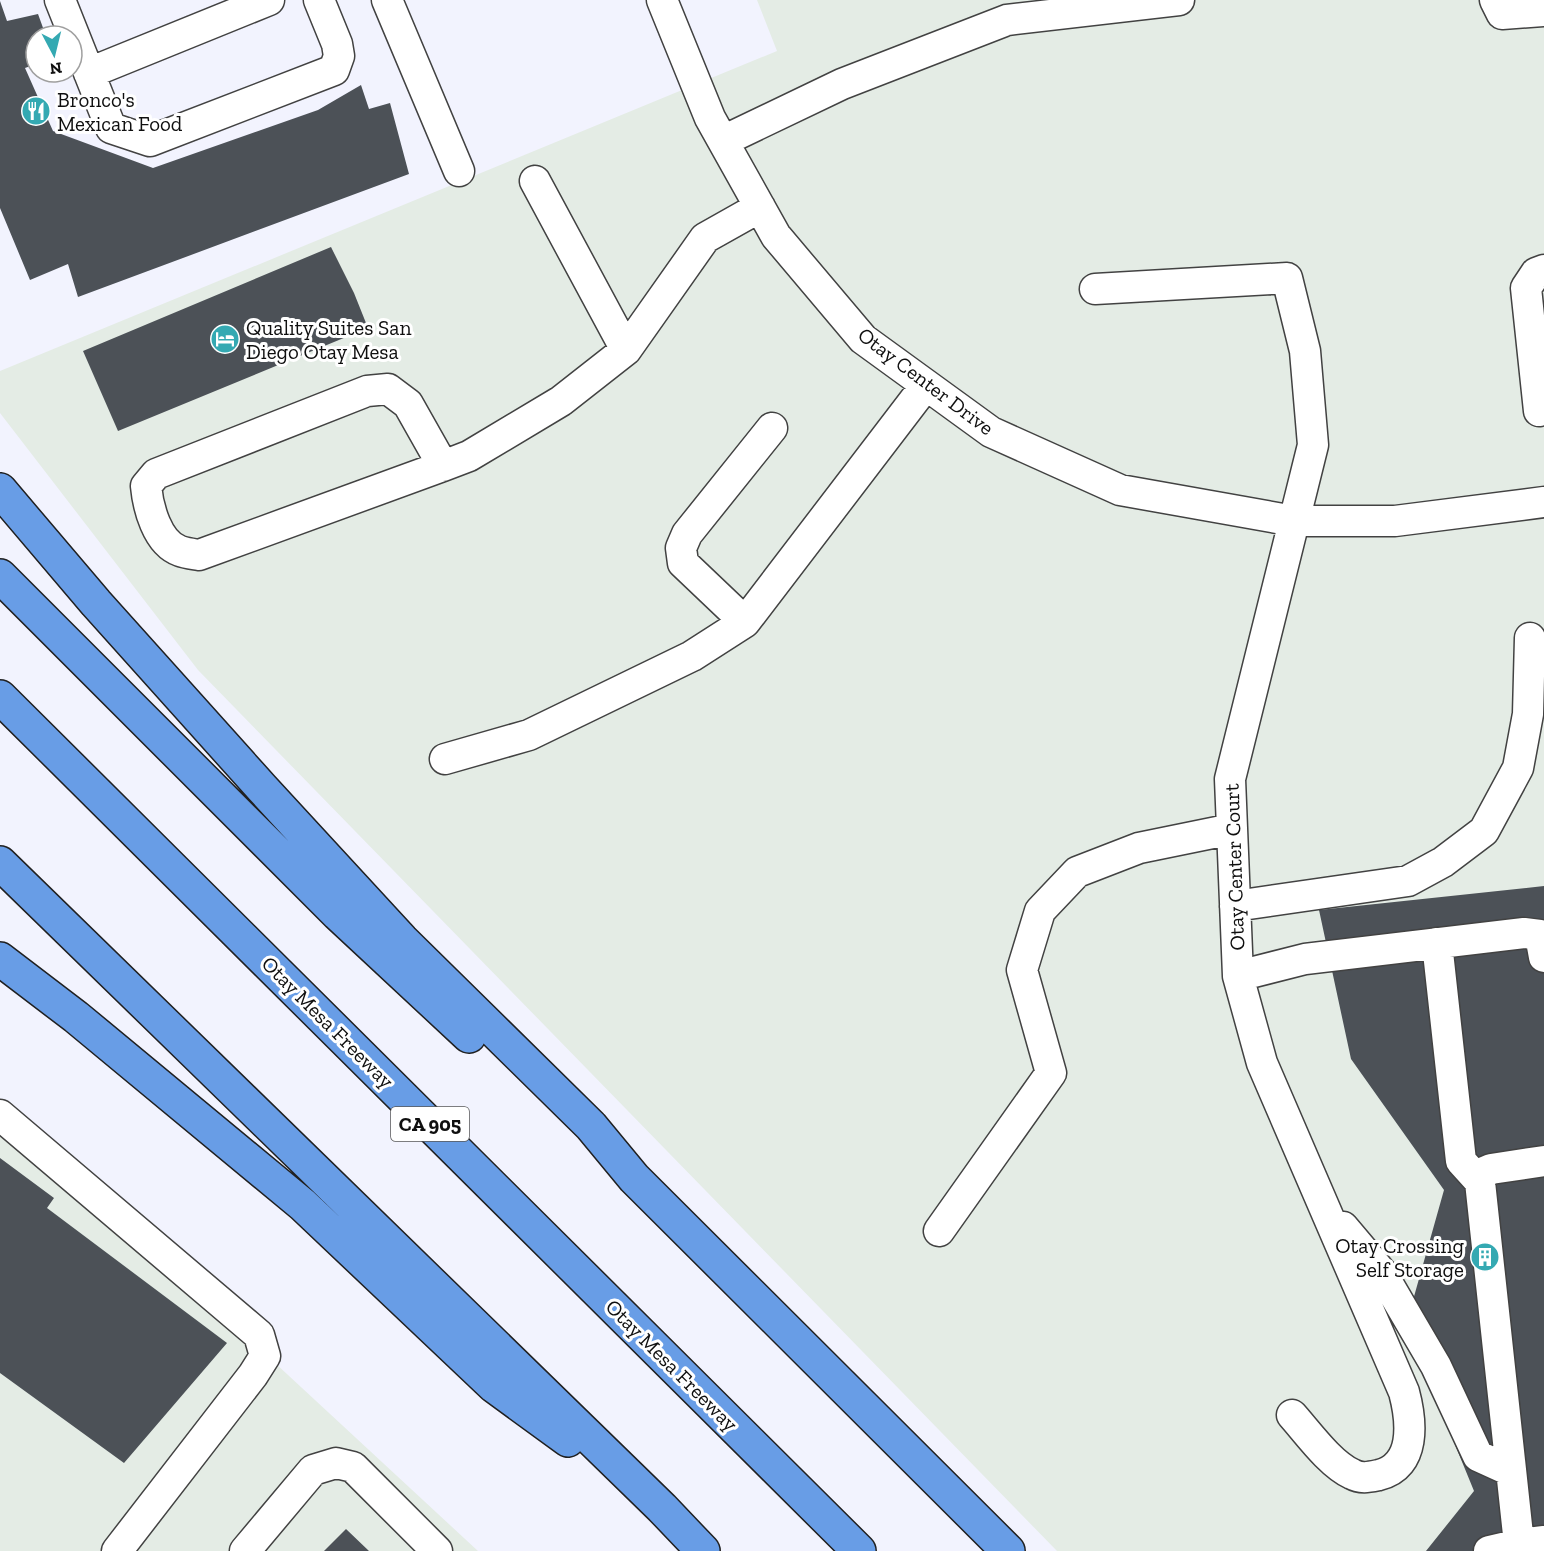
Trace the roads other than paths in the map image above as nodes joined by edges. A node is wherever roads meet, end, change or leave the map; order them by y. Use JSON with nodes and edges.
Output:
{"nodes":[{"id":1,"x":60,"y":0,"type":"edge"},
{"id":2,"x":269,"y":0,"type":"edge"},
{"id":3,"x":387,"y":0,"type":"edge"},
{"id":4,"x":662,"y":0,"type":"edge"},
{"id":5,"x":1179,"y":0,"type":"edge"},
{"id":6,"x":1495,"y":0,"type":"edge"},
{"id":7,"x":324,"y":2,"type":"edge"},
{"id":8,"x":1544,"y":11,"type":"edge"},
{"id":9,"x":89,"y":73,"type":"junction"},
{"id":10,"x":723,"y":141,"type":"junction"},
{"id":11,"x":459,"y":171,"type":"dead end"},
{"id":12,"x":535,"y":181,"type":"dead end"},
{"id":13,"x":760,"y":207,"type":"junction"},
{"id":14,"x":1544,"y":270,"type":"edge"},
{"id":15,"x":1095,"y":289,"type":"dead end"},
{"id":16,"x":626,"y":350,"type":"junction"},
{"id":17,"x":926,"y":385,"type":"junction"},
{"id":18,"x":1539,"y":411,"type":"dead end"},
{"id":19,"x":771,"y":428,"type":"dead end"},
{"id":20,"x":443,"y":466,"type":"junction"},
{"id":21,"x":0,"y":490,"type":"edge"},
{"id":22,"x":1544,"y":502,"type":"edge"},
{"id":23,"x":1293,"y":521,"type":"junction"},
{"id":24,"x":0,"y":576,"type":"edge"},
{"id":25,"x":745,"y":622,"type":"junction"},
{"id":26,"x":1530,"y":638,"type":"dead end"},
{"id":27,"x":0,"y":697,"type":"edge"},
{"id":28,"x":445,"y":759,"type":"dead end"},
{"id":29,"x":1232,"y":829,"type":"junction"},
{"id":30,"x":0,"y":863,"type":"edge"},
{"id":31,"x":1235,"y":906,"type":"junction"},
{"id":32,"x":1437,"y":943,"type":"junction"},
{"id":33,"x":1544,"y":957,"type":"edge"},
{"id":34,"x":0,"y":959,"type":"edge"},
{"id":35,"x":1238,"y":976,"type":"junction"},
{"id":36,"x":0,"y":1114,"type":"edge"},
{"id":37,"x":1544,"y":1161,"type":"edge"},
{"id":38,"x":634,"y":1178,"type":"junction"},
{"id":39,"x":1480,"y":1182,"type":"junction"},
{"id":40,"x":1324,"y":1204,"type":"junction"},
{"id":41,"x":939,"y":1231,"type":"dead end"},
{"id":42,"x":1292,"y":1415,"type":"dead end"},
{"id":43,"x":1511,"y":1471,"type":"junction"},
{"id":44,"x":662,"y":1508,"type":"junction"},
{"id":45,"x":1532,"y":1545,"type":"edge"},
{"id":46,"x":117,"y":1551,"type":"edge"},
{"id":47,"x":245,"y":1551,"type":"edge"},
{"id":48,"x":437,"y":1551,"type":"edge"},
{"id":49,"x":703,"y":1551,"type":"edge"},
{"id":50,"x":860,"y":1551,"type":"edge"},
{"id":51,"x":1008,"y":1551,"type":"edge"},
{"id":52,"x":1489,"y":1551,"type":"edge"}],
"edges":[{"from":1,"to":9,"type":"street"},
{"from":2,"to":9,"type":"street"},
{"from":3,"to":11,"type":"street"},
{"from":4,"to":10,"type":"street","name":"Otay Center Drive"},
{"from":5,"to":10,"type":"street"},
{"from":6,"to":8,"type":"street"},
{"from":7,"to":9,"type":"street"},
{"from":10,"to":13,"type":"street","name":"Otay Center Drive"},
{"from":12,"to":16,"type":"street"},
{"from":13,"to":16,"type":"street"},
{"from":13,"to":17,"type":"street","name":"Otay Center Drive"},
{"from":14,"to":18,"type":"street"},
{"from":15,"to":23,"type":"street","name":"Otay Center Court"},
{"from":16,"to":20,"type":"street"},
{"from":17,"to":23,"type":"street","name":"Otay Center Drive"},
{"from":17,"to":25,"type":"street"},
{"from":19,"to":25,"type":"street"},
{"from":20,"to":20,"type":"street"},
{"from":21,"to":38,"type":"highway"},
{"from":22,"to":23,"type":"street","name":"Otay Center Drive"},
{"from":23,"to":29,"type":"street","name":"Otay Center Court"},
{"from":24,"to":38,"type":"highway"},
{"from":25,"to":28,"type":"street"},
{"from":26,"to":31,"type":"street"},
{"from":27,"to":50,"type":"highway","name":"Otay Mesa Freeway","number":"CA 905"},
{"from":29,"to":31,"type":"street","name":"Otay Center Court"},
{"from":29,"to":41,"type":"street"},
{"from":30,"to":44,"type":"highway"},
{"from":31,"to":35,"type":"street","name":"Otay Center Court"},
{"from":32,"to":33,"type":"street"},
{"from":32,"to":35,"type":"street"},
{"from":32,"to":39,"type":"street"},
{"from":34,"to":44,"type":"highway"},
{"from":35,"to":40,"type":"street","name":"Otay Center Court"},
{"from":36,"to":46,"type":"street"},
{"from":37,"to":39,"type":"street"},
{"from":38,"to":51,"type":"highway"},
{"from":39,"to":43,"type":"street"},
{"from":40,"to":42,"type":"street","name":"Otay Center Court"},
{"from":40,"to":43,"type":"street"},
{"from":43,"to":45,"type":"street"},
{"from":44,"to":49,"type":"highway"},
{"from":45,"to":52,"type":"street"},
{"from":47,"to":48,"type":"street"}]}
